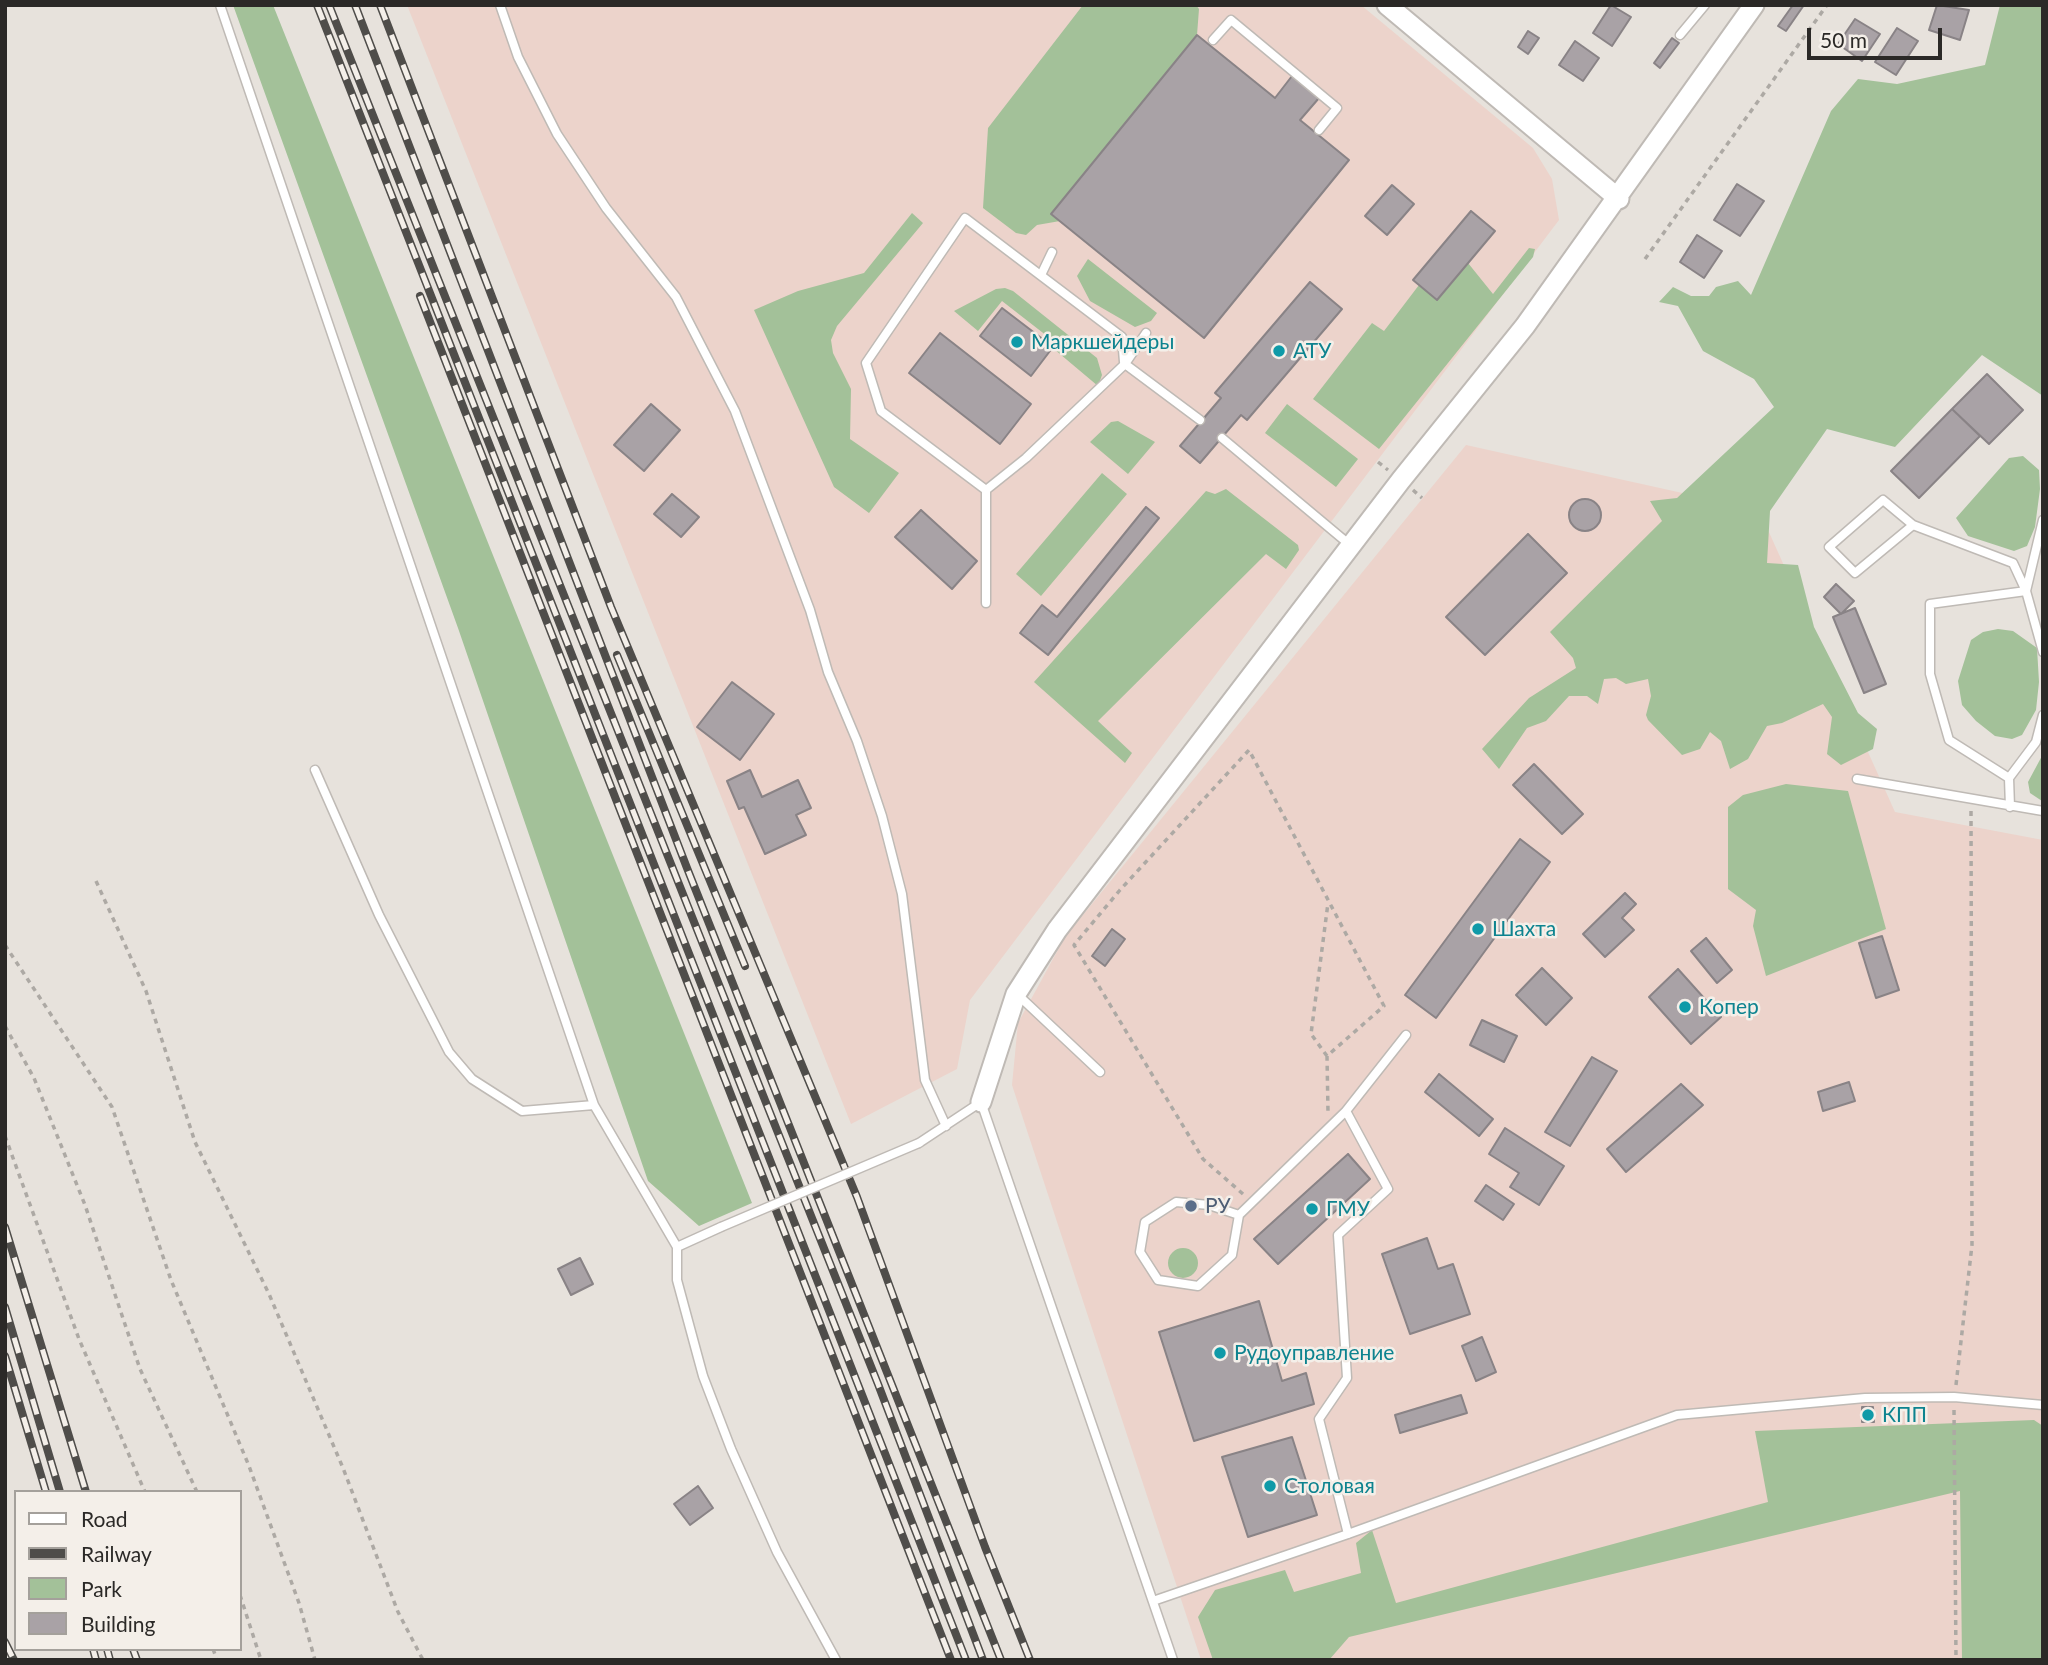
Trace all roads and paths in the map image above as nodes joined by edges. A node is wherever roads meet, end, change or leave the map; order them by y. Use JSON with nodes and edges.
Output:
{"nodes":[{"id":1,"x":220,"y":5,"type":"edge"},
{"id":2,"x":500,"y":5,"type":"edge"},
{"id":3,"x":1387,"y":5,"type":"edge"},
{"id":4,"x":1705,"y":5,"type":"edge"},
{"id":5,"x":1754,"y":5,"type":"edge"},
{"id":6,"x":1827,"y":5,"type":"edge"},
{"id":7,"x":1680,"y":35,"type":"dead end"},
{"id":8,"x":1213,"y":40,"type":"dead end"},
{"id":9,"x":1319,"y":130,"type":"dead end"},
{"id":10,"x":1619,"y":199,"type":"junction"},
{"id":11,"x":1052,"y":253,"type":"dead end"},
{"id":12,"x":1645,"y":260,"type":"dead end"},
{"id":13,"x":1041,"y":275,"type":"junction"},
{"id":14,"x":1146,"y":333,"type":"dead end"},
{"id":15,"x":1125,"y":364,"type":"junction"},
{"id":16,"x":1200,"y":420,"type":"dead end"},
{"id":17,"x":1222,"y":438,"type":"dead end"},
{"id":18,"x":986,"y":490,"type":"junction"},
{"id":19,"x":2043,"y":520,"type":"edge"},
{"id":20,"x":1913,"y":525,"type":"junction"},
{"id":21,"x":1353,"y":547,"type":"junction"},
{"id":22,"x":2026,"y":591,"type":"junction"},
{"id":23,"x":986,"y":603,"type":"dead end"},
{"id":24,"x":2043,"y":652,"type":"edge"},
{"id":25,"x":2043,"y":715,"type":"edge"},
{"id":26,"x":315,"y":770,"type":"dead end"},
{"id":27,"x":2009,"y":778,"type":"junction"},
{"id":28,"x":1857,"y":779,"type":"dead end"},
{"id":29,"x":1971,"y":800,"type":"junction"},
{"id":30,"x":2010,"y":807,"type":"junction"},
{"id":31,"x":2043,"y":811,"type":"edge"},
{"id":32,"x":96,"y":881,"type":"dead end"},
{"id":33,"x":1328,"y":901,"type":"junction"},
{"id":34,"x":5,"y":945,"type":"edge"},
{"id":35,"x":1016,"y":994,"type":"junction"},
{"id":36,"x":5,"y":1026,"type":"edge"},
{"id":37,"x":1406,"y":1035,"type":"dead end"},
{"id":38,"x":1327,"y":1056,"type":"junction"},
{"id":39,"x":1100,"y":1072,"type":"dead end"},
{"id":40,"x":981,"y":1102,"type":"junction"},
{"id":41,"x":594,"y":1105,"type":"junction"},
{"id":42,"x":1346,"y":1111,"type":"junction"},
{"id":43,"x":946,"y":1126,"type":"junction"},
{"id":44,"x":1329,"y":1128,"type":"junction"},
{"id":45,"x":5,"y":1136,"type":"edge"},
{"id":46,"x":1252,"y":1202,"type":"junction"},
{"id":47,"x":1238,"y":1215,"type":"junction"},
{"id":48,"x":677,"y":1247,"type":"junction"},
{"id":49,"x":1954,"y":1397,"type":"junction"},
{"id":50,"x":2043,"y":1405,"type":"edge"},
{"id":51,"x":144,"y":1490,"type":"edge"},
{"id":52,"x":196,"y":1490,"type":"edge"},
{"id":53,"x":1348,"y":1535,"type":"junction"},
{"id":54,"x":242,"y":1601,"type":"edge"},
{"id":55,"x":1153,"y":1601,"type":"junction"},
{"id":56,"x":261,"y":1660,"type":"edge"},
{"id":57,"x":315,"y":1660,"type":"edge"},
{"id":58,"x":423,"y":1660,"type":"edge"},
{"id":59,"x":836,"y":1660,"type":"edge"},
{"id":60,"x":1173,"y":1660,"type":"edge"},
{"id":61,"x":1956,"y":1660,"type":"edge"}],
"edges":[{"from":1,"to":41,"type":"lane"},
{"from":2,"to":43,"type":"lane"},
{"from":3,"to":10,"type":"street"},
{"from":4,"to":7,"type":"lane"},
{"from":5,"to":10,"type":"street"},
{"from":6,"to":12,"type":"path"},
{"from":8,"to":9,"type":"lane"},
{"from":10,"to":21,"type":"street"},
{"from":11,"to":13,"type":"lane"},
{"from":13,"to":15,"type":"lane"},
{"from":13,"to":18,"type":"lane"},
{"from":14,"to":15,"type":"lane"},
{"from":15,"to":16,"type":"lane"},
{"from":15,"to":18,"type":"lane"},
{"from":17,"to":21,"type":"lane"},
{"from":18,"to":23,"type":"lane"},
{"from":19,"to":22,"type":"lane"},
{"from":20,"to":20,"type":"lane"},
{"from":20,"to":22,"type":"lane"},
{"from":21,"to":35,"type":"street"},
{"from":22,"to":24,"type":"lane"},
{"from":22,"to":27,"type":"lane"},
{"from":25,"to":27,"type":"lane"},
{"from":26,"to":41,"type":"lane"},
{"from":27,"to":30,"type":"lane"},
{"from":28,"to":29,"type":"lane"},
{"from":29,"to":30,"type":"lane"},
{"from":29,"to":49,"type":"path"},
{"from":30,"to":31,"type":"lane"},
{"from":32,"to":58,"type":"path"},
{"from":33,"to":38,"type":"path"},
{"from":33,"to":38,"type":"path"},
{"from":33,"to":46,"type":"path"},
{"from":34,"to":57,"type":"path"},
{"from":35,"to":39,"type":"lane"},
{"from":35,"to":40,"type":"street"},
{"from":36,"to":52,"type":"path"},
{"from":37,"to":42,"type":"lane"},
{"from":38,"to":44,"type":"path"},
{"from":40,"to":43,"type":"lane"},
{"from":40,"to":55,"type":"lane"},
{"from":41,"to":48,"type":"lane"},
{"from":42,"to":44,"type":"lane"},
{"from":42,"to":53,"type":"lane"},
{"from":43,"to":48,"type":"lane","bridge":true},
{"from":44,"to":46,"type":"lane"},
{"from":45,"to":51,"type":"path"},
{"from":46,"to":47,"type":"lane"},
{"from":47,"to":47,"type":"lane"},
{"from":48,"to":59,"type":"lane"},
{"from":49,"to":50,"type":"lane"},
{"from":49,"to":53,"type":"lane"},
{"from":49,"to":61,"type":"path"},
{"from":53,"to":55,"type":"lane"},
{"from":54,"to":56,"type":"path"},
{"from":55,"to":60,"type":"lane"}]}
